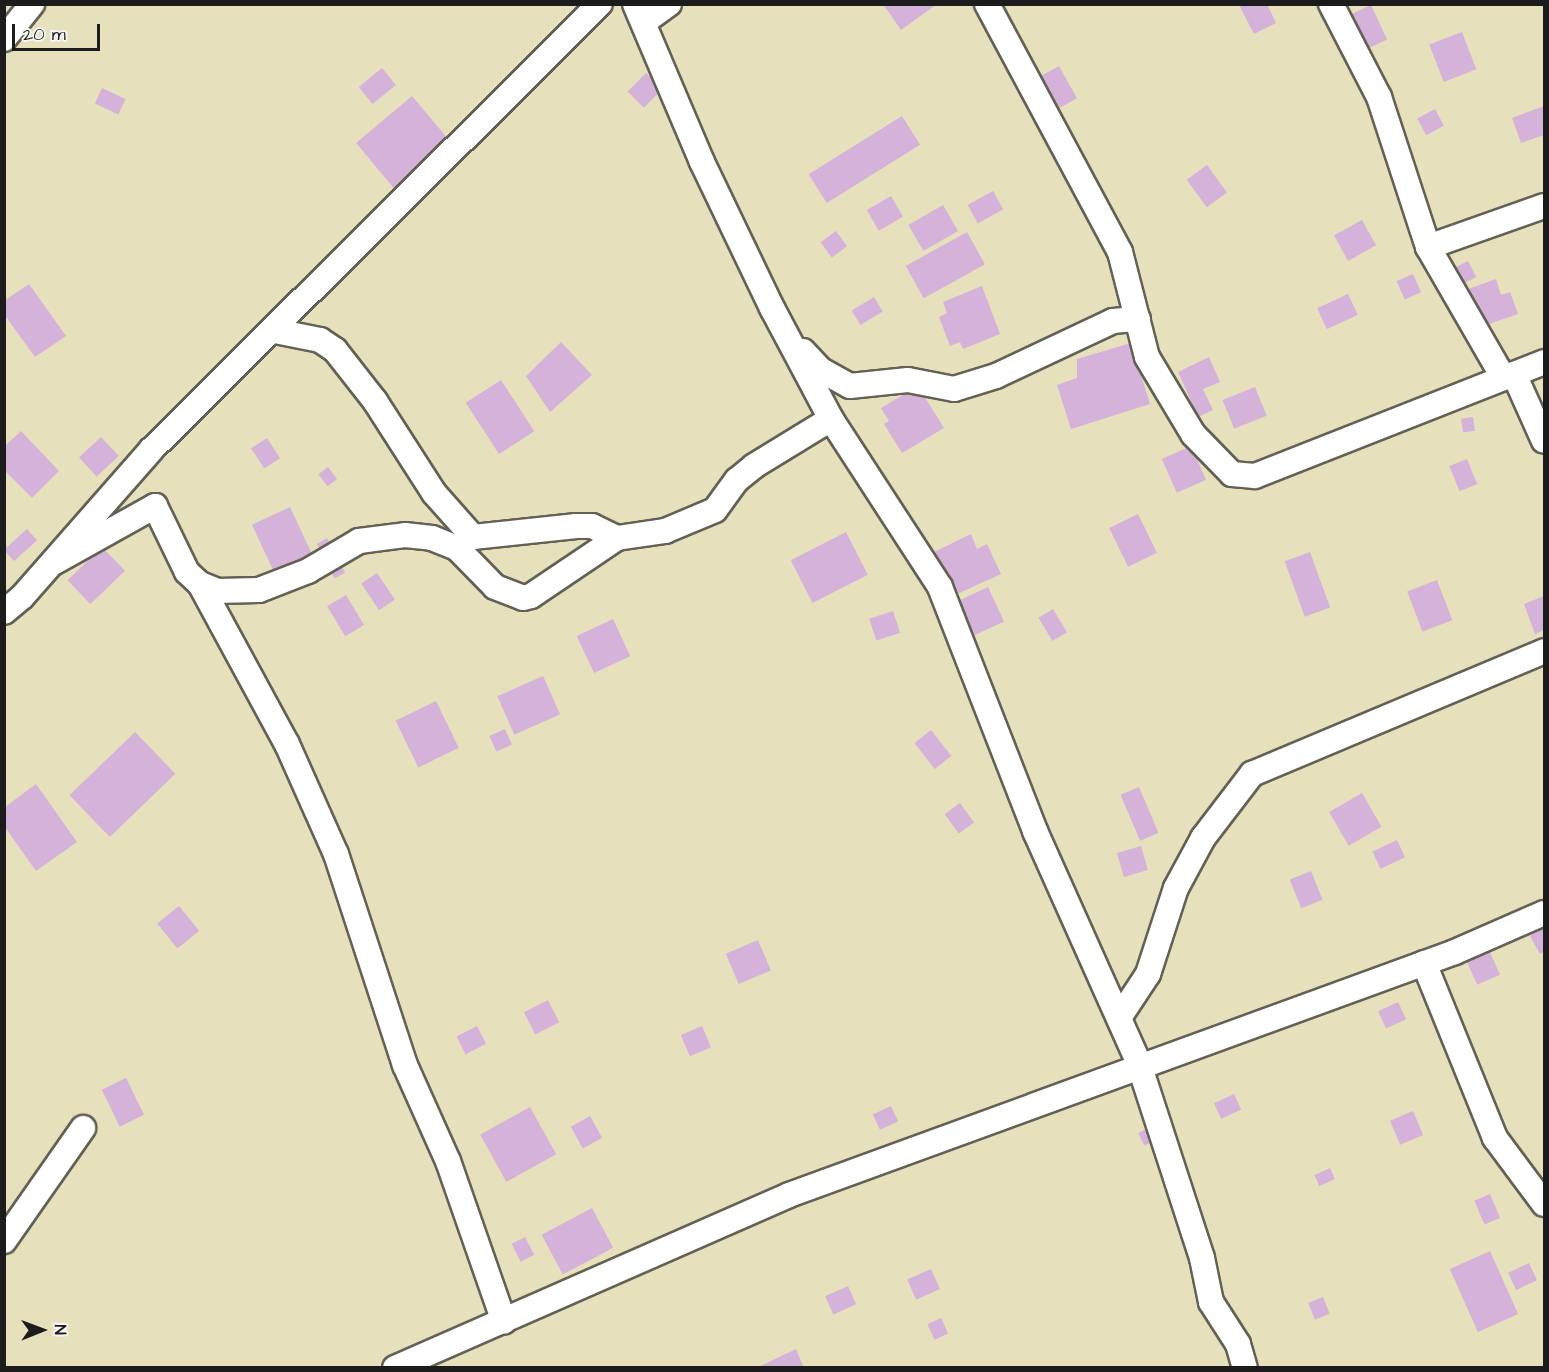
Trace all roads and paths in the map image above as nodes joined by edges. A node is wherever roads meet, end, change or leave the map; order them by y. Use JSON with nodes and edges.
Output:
{"nodes":[{"id":1,"x":32,"y":4,"type":"edge"},
{"id":2,"x":600,"y":4,"type":"edge"},
{"id":3,"x":669,"y":4,"type":"edge"},
{"id":4,"x":987,"y":4,"type":"edge"},
{"id":5,"x":1331,"y":4,"type":"edge"},
{"id":6,"x":640,"y":13,"type":"edge"},
{"id":7,"x":4,"y":39,"type":"edge"},
{"id":8,"x":1545,"y":206,"type":"edge"},
{"id":9,"x":1428,"y":247,"type":"junction"},
{"id":10,"x":772,"y":308,"type":"junction"},
{"id":11,"x":1138,"y":318,"type":"junction"},
{"id":12,"x":275,"y":331,"type":"junction"},
{"id":13,"x":1545,"y":362,"type":"edge"},
{"id":14,"x":1508,"y":375,"type":"junction"},
{"id":15,"x":831,"y":419,"type":"junction"},
{"id":16,"x":1545,"y":441,"type":"edge"},
{"id":17,"x":617,"y":538,"type":"junction"},
{"id":18,"x":53,"y":563,"type":"junction"},
{"id":19,"x":200,"y":584,"type":"junction"},
{"id":20,"x":4,"y":612,"type":"edge"},
{"id":21,"x":1545,"y":651,"type":"edge"},
{"id":22,"x":1545,"y":913,"type":"edge"},
{"id":23,"x":1424,"y":963,"type":"junction"},
{"id":24,"x":1098,"y":973,"type":"junction"},
{"id":25,"x":1139,"y":987,"type":"junction"},
{"id":26,"x":1119,"y":1018,"type":"junction"},
{"id":27,"x":1140,"y":1064,"type":"junction"},
{"id":28,"x":83,"y":1128,"type":"dead end"},
{"id":29,"x":1545,"y":1204,"type":"edge"},
{"id":30,"x":4,"y":1241,"type":"edge"},
{"id":31,"x":504,"y":1322,"type":"junction"},
{"id":32,"x":395,"y":1368,"type":"edge"},
{"id":33,"x":1245,"y":1368,"type":"edge"}],
"edges":[{"from":1,"to":7,"type":"street"},
{"from":2,"to":12,"type":"street"},
{"from":3,"to":6,"type":"street"},
{"from":4,"to":11,"type":"street"},
{"from":5,"to":9,"type":"street"},
{"from":6,"to":10,"type":"street"},
{"from":8,"to":9,"type":"street"},
{"from":9,"to":14,"type":"street"},
{"from":10,"to":11,"type":"street"},
{"from":10,"to":15,"type":"street"},
{"from":11,"to":14,"type":"street"},
{"from":12,"to":17,"type":"street"},
{"from":12,"to":18,"type":"street"},
{"from":13,"to":14,"type":"street"},
{"from":14,"to":16,"type":"street"},
{"from":15,"to":17,"type":"street"},
{"from":15,"to":24,"type":"street"},
{"from":17,"to":19,"type":"street"},
{"from":18,"to":19,"type":"street"},
{"from":18,"to":20,"type":"street"},
{"from":19,"to":31,"type":"street"},
{"from":21,"to":25,"type":"street"},
{"from":22,"to":23,"type":"street"},
{"from":23,"to":27,"type":"street"},
{"from":23,"to":29,"type":"street"},
{"from":24,"to":25,"type":"street"},
{"from":24,"to":26,"type":"street"},
{"from":25,"to":26,"type":"street"},
{"from":26,"to":27,"type":"street"},
{"from":27,"to":31,"type":"street"},
{"from":27,"to":33,"type":"street"},
{"from":28,"to":30,"type":"street"},
{"from":31,"to":32,"type":"street"}]}
